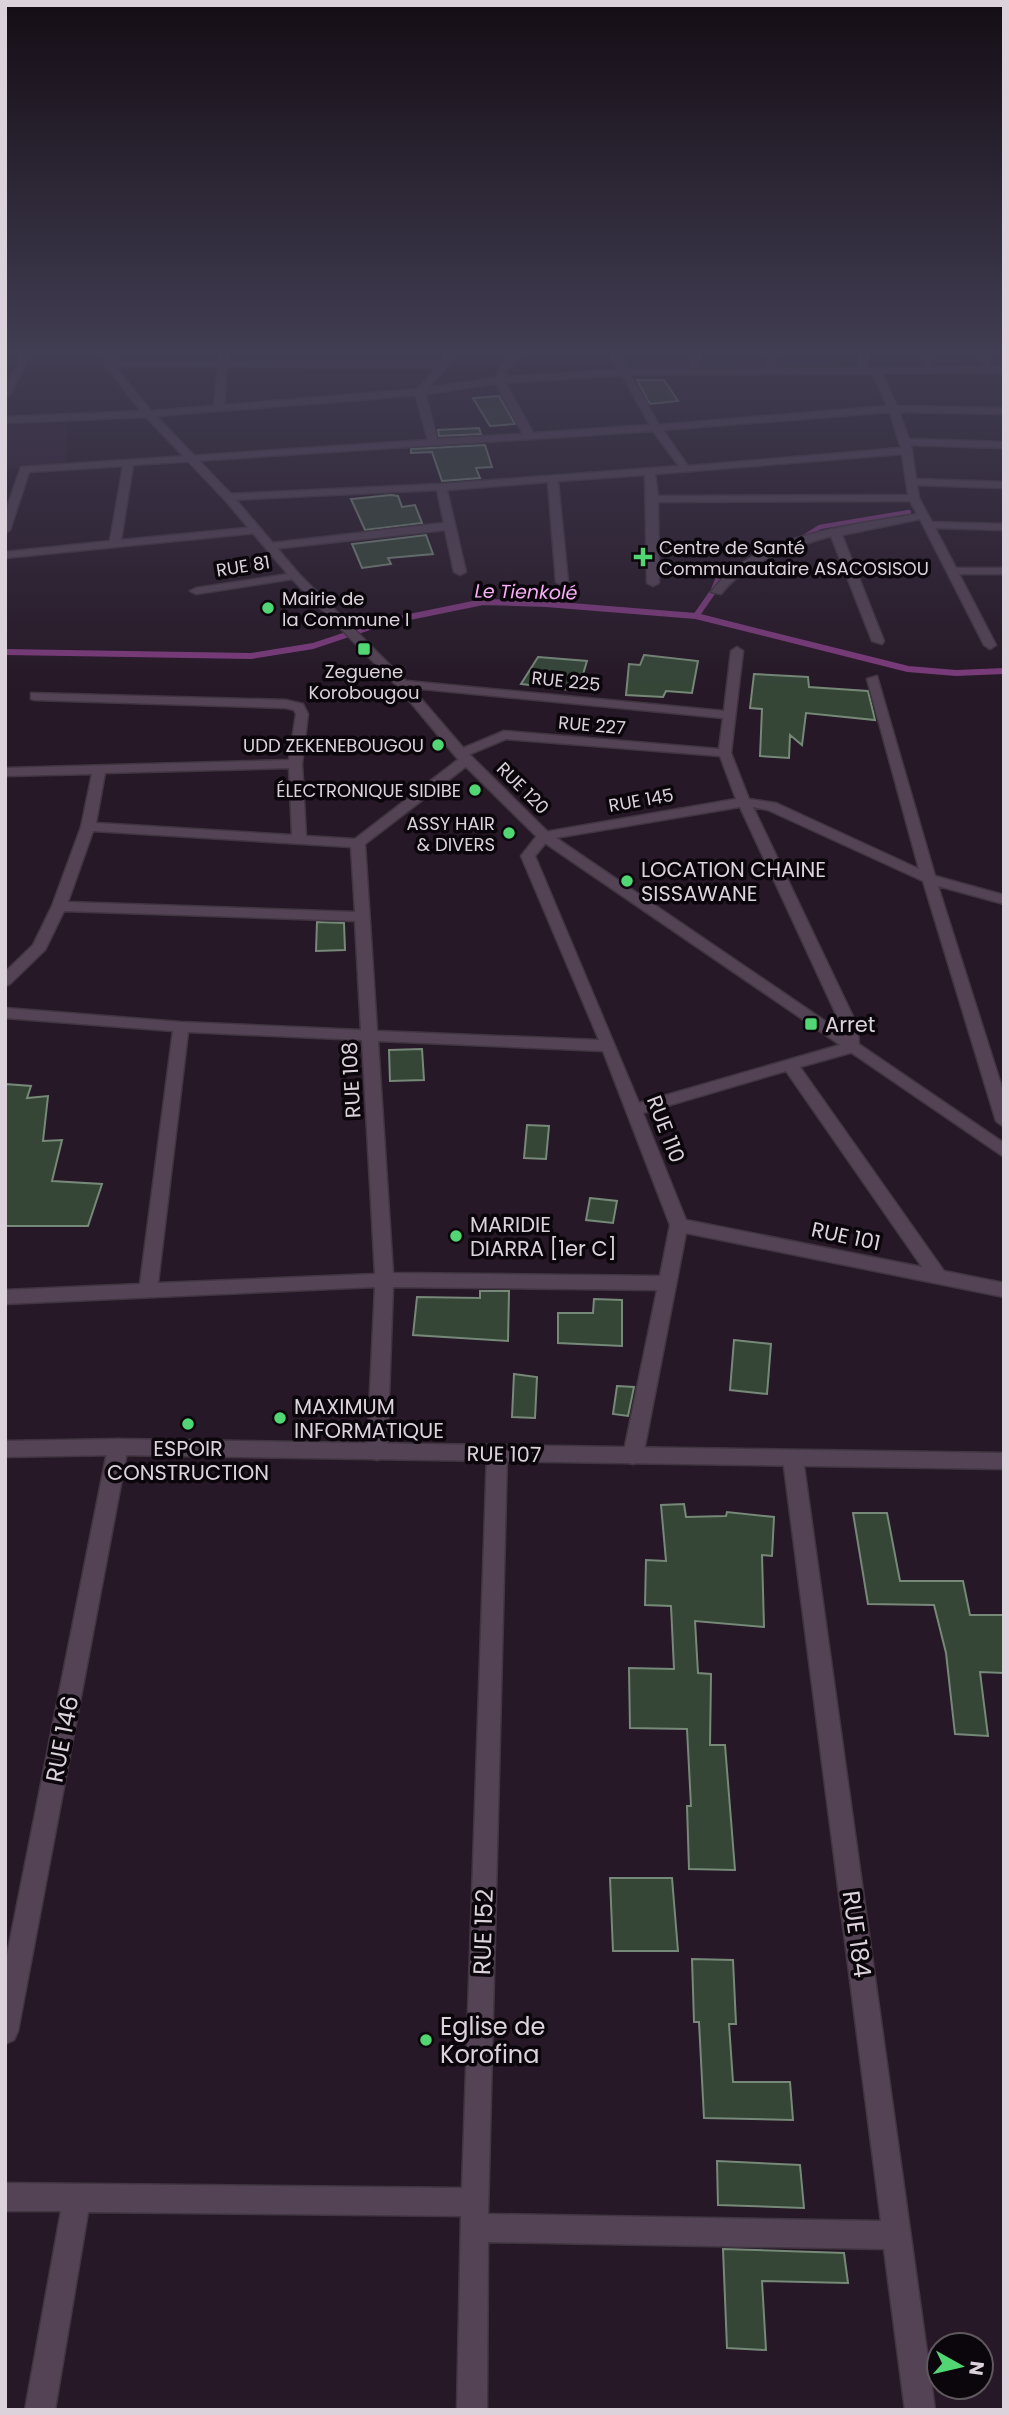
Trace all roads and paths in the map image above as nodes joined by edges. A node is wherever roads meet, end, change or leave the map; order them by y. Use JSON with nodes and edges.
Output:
{"nodes":[{"id":1,"x":68,"y":466,"type":"edge"},
{"id":2,"x":128,"y":466,"type":"edge"},
{"id":3,"x":198,"y":466,"type":"edge"},
{"id":4,"x":705,"y":466,"type":"edge"},
{"id":5,"x":909,"y":466,"type":"edge"},
{"id":6,"x":684,"y":467,"type":"joint"},
{"id":7,"x":650,"y":472,"type":"junction"},
{"id":8,"x":553,"y":478,"type":"junction"},
{"id":9,"x":911,"y":482,"type":"junction"},
{"id":10,"x":1004,"y":485,"type":"edge"},
{"id":11,"x":441,"y":487,"type":"junction"},
{"id":12,"x":228,"y":497,"type":"junction"},
{"id":13,"x":914,"y":498,"type":"junction"},
{"id":14,"x":653,"y":499,"type":"junction"},
{"id":15,"x":925,"y":521,"type":"junction"},
{"id":16,"x":449,"y":526,"type":"junction"},
{"id":17,"x":1004,"y":527,"type":"edge"},
{"id":18,"x":5,"y":530,"type":"edge"},
{"id":19,"x":257,"y":530,"type":"junction"},
{"id":20,"x":842,"y":530,"type":"junction"},
{"id":21,"x":116,"y":544,"type":"junction"},
{"id":22,"x":272,"y":547,"type":"junction"},
{"id":23,"x":5,"y":555,"type":"edge"},
{"id":24,"x":953,"y":571,"type":"junction"},
{"id":25,"x":1004,"y":571,"type":"edge"},
{"id":26,"x":460,"y":572,"type":"dead end"},
{"id":27,"x":295,"y":576,"type":"junction"},
{"id":28,"x":562,"y":582,"type":"dead end"},
{"id":29,"x":653,"y":583,"type":"dead end"},
{"id":30,"x":196,"y":591,"type":"dead end"},
{"id":31,"x":717,"y":592,"type":"dead end"},
{"id":32,"x":878,"y":640,"type":"dead end"},
{"id":33,"x":990,"y":645,"type":"dead end"},
{"id":34,"x":737,"y":651,"type":"dead end"},
{"id":35,"x":873,"y":679,"type":"dead end"},
{"id":36,"x":401,"y":683,"type":"junction"},
{"id":37,"x":36,"y":696,"type":"dead end"},
{"id":38,"x":728,"y":715,"type":"junction"},
{"id":39,"x":725,"y":753,"type":"junction"},
{"id":40,"x":464,"y":756,"type":"junction"},
{"id":41,"x":295,"y":764,"type":"junction"},
{"id":42,"x":99,"y":769,"type":"junction"},
{"id":43,"x":5,"y":772,"type":"edge"},
{"id":44,"x":744,"y":803,"type":"junction"},
{"id":45,"x":88,"y":827,"type":"junction"},
{"id":46,"x":544,"y":836,"type":"junction"},
{"id":47,"x":299,"y":839,"type":"junction"},
{"id":48,"x":358,"y":842,"type":"junction"},
{"id":49,"x":929,"y":879,"type":"junction"},
{"id":50,"x":1004,"y":900,"type":"edge"},
{"id":51,"x":59,"y":906,"type":"junction"},
{"id":52,"x":362,"y":918,"type":"junction"},
{"id":53,"x":7,"y":976,"type":"edge"},
{"id":54,"x":5,"y":1013,"type":"edge"},
{"id":55,"x":181,"y":1027,"type":"junction"},
{"id":56,"x":370,"y":1034,"type":"junction"},
{"id":57,"x":609,"y":1046,"type":"junction"},
{"id":58,"x":851,"y":1047,"type":"junction"},
{"id":59,"x":790,"y":1065,"type":"junction"},
{"id":60,"x":634,"y":1110,"type":"junction"},
{"id":61,"x":1004,"y":1121,"type":"edge"},
{"id":62,"x":1004,"y":1152,"type":"edge"},
{"id":63,"x":679,"y":1225,"type":"junction"},
{"id":64,"x":939,"y":1278,"type":"junction"},
{"id":65,"x":384,"y":1280,"type":"junction"},
{"id":66,"x":667,"y":1283,"type":"junction"},
{"id":67,"x":148,"y":1290,"type":"junction"},
{"id":68,"x":1004,"y":1290,"type":"edge"},
{"id":69,"x":5,"y":1297,"type":"edge"},
{"id":70,"x":118,"y":1447,"type":"junction"},
{"id":71,"x":5,"y":1449,"type":"edge"},
{"id":72,"x":377,"y":1452,"type":"junction"},
{"id":73,"x":496,"y":1454,"type":"junction"},
{"id":74,"x":633,"y":1456,"type":"junction"},
{"id":75,"x":793,"y":1459,"type":"junction"},
{"id":76,"x":1004,"y":1461,"type":"edge"},
{"id":77,"x":5,"y":2031,"type":"edge"},
{"id":78,"x":5,"y":2197,"type":"edge"},
{"id":79,"x":77,"y":2198,"type":"junction"},
{"id":80,"x":475,"y":2215,"type":"junction"},
{"id":81,"x":897,"y":2235,"type":"junction"},
{"id":82,"x":40,"y":2410,"type":"edge"},
{"id":83,"x":472,"y":2410,"type":"edge"},
{"id":84,"x":920,"y":2410,"type":"edge"}],
"edges":[{"from":1,"to":18,"type":"street"},
{"from":2,"to":21,"type":"street"},
{"from":3,"to":12,"type":"street","name":"RUE 120"},
{"from":4,"to":6,"type":"street"},
{"from":5,"to":9,"type":"street"},
{"from":6,"to":7,"type":"street"},
{"from":7,"to":8,"type":"street"},
{"from":7,"to":14,"type":"street"},
{"from":8,"to":11,"type":"street"},
{"from":8,"to":28,"type":"street"},
{"from":9,"to":10,"type":"street"},
{"from":9,"to":13,"type":"street"},
{"from":11,"to":12,"type":"street"},
{"from":11,"to":16,"type":"street"},
{"from":12,"to":19,"type":"street","name":"RUE 120"},
{"from":13,"to":14,"type":"street"},
{"from":13,"to":15,"type":"street"},
{"from":14,"to":29,"type":"street"},
{"from":15,"to":17,"type":"street"},
{"from":15,"to":20,"type":"street"},
{"from":15,"to":24,"type":"street"},
{"from":16,"to":22,"type":"street"},
{"from":16,"to":26,"type":"street"},
{"from":19,"to":21,"type":"street"},
{"from":19,"to":22,"type":"street","name":"RUE 120"},
{"from":20,"to":31,"type":"street"},
{"from":20,"to":32,"type":"street"},
{"from":21,"to":23,"type":"street"},
{"from":22,"to":27,"type":"street","name":"RUE 120"},
{"from":24,"to":25,"type":"street"},
{"from":24,"to":33,"type":"street"},
{"from":27,"to":30,"type":"street","name":"RUE 81"},
{"from":27,"to":36,"type":"street","name":"RUE 120"},
{"from":34,"to":38,"type":"street"},
{"from":35,"to":49,"type":"street"},
{"from":36,"to":38,"type":"street","name":"RUE 225"},
{"from":36,"to":40,"type":"street","name":"RUE 120"},
{"from":37,"to":41,"type":"street"},
{"from":38,"to":39,"type":"street"},
{"from":39,"to":40,"type":"street","name":"RUE 227"},
{"from":39,"to":44,"type":"street"},
{"from":40,"to":46,"type":"street","name":"RUE 120"},
{"from":40,"to":48,"type":"street"},
{"from":41,"to":42,"type":"street"},
{"from":41,"to":47,"type":"street"},
{"from":42,"to":43,"type":"street"},
{"from":42,"to":45,"type":"street"},
{"from":44,"to":46,"type":"street","name":"RUE 145"},
{"from":44,"to":49,"type":"street","name":"RUE 145"},
{"from":44,"to":58,"type":"street"},
{"from":45,"to":47,"type":"street"},
{"from":45,"to":51,"type":"street"},
{"from":46,"to":57,"type":"street","name":"RUE 110"},
{"from":46,"to":58,"type":"street","name":"RUE 120"},
{"from":47,"to":48,"type":"street"},
{"from":48,"to":52,"type":"street","name":"RUE 108"},
{"from":49,"to":50,"type":"street","name":"RUE 145"},
{"from":49,"to":61,"type":"street"},
{"from":51,"to":52,"type":"street"},
{"from":51,"to":53,"type":"street"},
{"from":52,"to":56,"type":"street","name":"RUE 108"},
{"from":54,"to":55,"type":"street"},
{"from":55,"to":56,"type":"street"},
{"from":55,"to":67,"type":"street"},
{"from":56,"to":57,"type":"street"},
{"from":56,"to":65,"type":"street","name":"RUE 108"},
{"from":57,"to":60,"type":"street","name":"RUE 110"},
{"from":58,"to":59,"type":"street"},
{"from":58,"to":62,"type":"street","name":"RUE 120"},
{"from":59,"to":60,"type":"street"},
{"from":59,"to":64,"type":"street"},
{"from":60,"to":63,"type":"street","name":"RUE 110"},
{"from":63,"to":64,"type":"street","name":"RUE 101"},
{"from":63,"to":66,"type":"street"},
{"from":64,"to":68,"type":"street","name":"RUE 101"},
{"from":65,"to":66,"type":"street"},
{"from":65,"to":67,"type":"street"},
{"from":65,"to":72,"type":"street","name":"RUE 108"},
{"from":66,"to":74,"type":"street"},
{"from":67,"to":69,"type":"street"},
{"from":70,"to":71,"type":"street","name":"RUE 107"},
{"from":70,"to":72,"type":"street","name":"RUE 107"},
{"from":70,"to":77,"type":"street","name":"RUE 146"},
{"from":72,"to":73,"type":"street","name":"RUE 107"},
{"from":73,"to":74,"type":"street","name":"RUE 107"},
{"from":73,"to":80,"type":"street","name":"RUE 152"},
{"from":74,"to":75,"type":"street","name":"RUE 107"},
{"from":75,"to":76,"type":"street","name":"RUE 107"},
{"from":75,"to":81,"type":"street","name":"RUE 184"},
{"from":78,"to":79,"type":"street"},
{"from":79,"to":80,"type":"street"},
{"from":79,"to":82,"type":"street"},
{"from":80,"to":81,"type":"street"},
{"from":80,"to":83,"type":"street","name":"RUE 152"},
{"from":81,"to":84,"type":"street","name":"RUE 184"}]}
